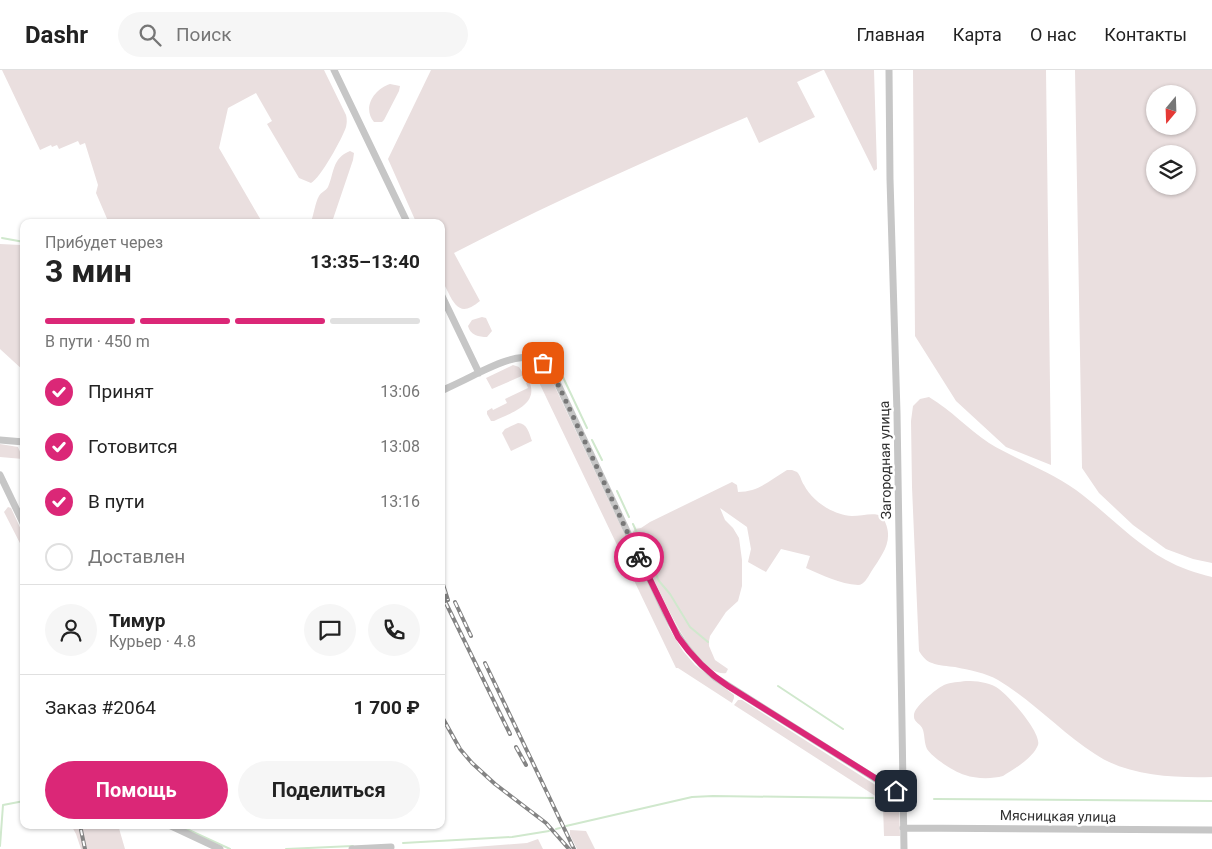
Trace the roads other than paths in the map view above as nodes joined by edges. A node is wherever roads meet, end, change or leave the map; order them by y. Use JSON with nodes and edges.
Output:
{"nodes":[{"id":1,"x":334,"y":70,"type":"edge"},
{"id":2,"x":889,"y":70,"type":"edge"},
{"id":3,"x":406,"y":219,"type":"edge"},
{"id":4,"x":445,"y":302,"type":"edge"},
{"id":5,"x":479,"y":373,"type":"junction"},
{"id":6,"x":445,"y":388,"type":"edge"},
{"id":7,"x":0,"y":440,"type":"edge"},
{"id":8,"x":20,"y":442,"type":"edge"},
{"id":9,"x":0,"y":475,"type":"edge"},
{"id":10,"x":20,"y":518,"type":"edge"},
{"id":11,"x":903,"y":796,"type":"junction"},
{"id":12,"x":903,"y":828,"type":"junction"},
{"id":13,"x":178,"y":829,"type":"edge"},
{"id":14,"x":1212,"y":830,"type":"edge"},
{"id":15,"x":391,"y":847,"type":"dead end"},
{"id":16,"x":220,"y":849,"type":"edge"},
{"id":17,"x":352,"y":849,"type":"edge"},
{"id":18,"x":904,"y":849,"type":"edge"}],
"edges":[{"from":1,"to":3,"type":"street"},
{"from":2,"to":11,"type":"street","name":"Загородная улица"},
{"from":4,"to":5,"type":"street"},
{"from":5,"to":6,"type":"street"},
{"from":5,"to":11,"type":"street"},
{"from":7,"to":8,"type":"street"},
{"from":9,"to":10,"type":"street"},
{"from":11,"to":12,"type":"street","name":"Загородная улица"},
{"from":12,"to":14,"type":"street","name":"Мясницкая улица"},
{"from":12,"to":18,"type":"street","name":"Загородная улица"},
{"from":13,"to":16,"type":"street"},
{"from":15,"to":17,"type":"street"}]}
